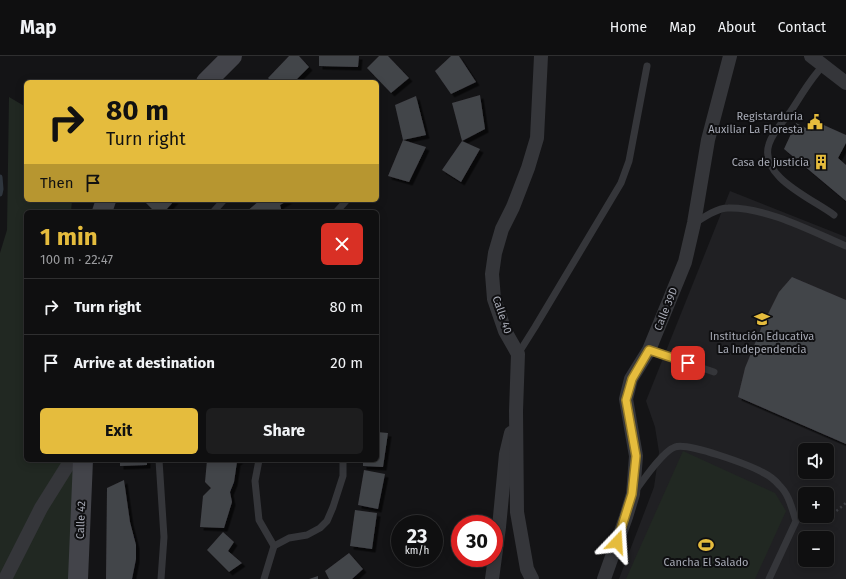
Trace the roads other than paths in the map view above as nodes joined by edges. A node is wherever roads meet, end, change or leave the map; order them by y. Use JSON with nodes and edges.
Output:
{"nodes":[{"id":1,"x":232,"y":56,"type":"edge"},
{"id":2,"x":541,"y":56,"type":"edge"},
{"id":3,"x":730,"y":56,"type":"edge"},
{"id":4,"x":811,"y":56,"type":"edge"},
{"id":5,"x":647,"y":66,"type":"dead end"},
{"id":6,"x":823,"y":66,"type":"junction"},
{"id":7,"x":208,"y":80,"type":"edge"},
{"id":8,"x":846,"y":83,"type":"edge"},
{"id":9,"x":222,"y":202,"type":"edge"},
{"id":10,"x":345,"y":202,"type":"edge"},
{"id":11,"x":215,"y":210,"type":"edge"},
{"id":12,"x":338,"y":210,"type":"edge"},
{"id":13,"x":834,"y":214,"type":"dead end"},
{"id":14,"x":694,"y":223,"type":"junction"},
{"id":15,"x":846,"y":246,"type":"edge"},
{"id":16,"x":649,"y":350,"type":"junction"},
{"id":17,"x":518,"y":354,"type":"junction"},
{"id":18,"x":714,"y":372,"type":"dead end"},
{"id":19,"x":516,"y":411,"type":"junction"},
{"id":20,"x":70,"y":462,"type":"edge"},
{"id":21,"x":83,"y":462,"type":"edge"},
{"id":22,"x":159,"y":462,"type":"edge"},
{"id":23,"x":259,"y":462,"type":"edge"},
{"id":24,"x":343,"y":462,"type":"edge"},
{"id":25,"x":632,"y":494,"type":"junction"},
{"id":26,"x":274,"y":546,"type":"junction"},
{"id":27,"x":4,"y":579,"type":"edge"},
{"id":28,"x":78,"y":579,"type":"edge"},
{"id":29,"x":161,"y":579,"type":"edge"},
{"id":30,"x":264,"y":579,"type":"edge"},
{"id":31,"x":492,"y":579,"type":"edge"},
{"id":32,"x":532,"y":579,"type":"edge"},
{"id":33,"x":604,"y":579,"type":"edge"},
{"id":34,"x":769,"y":579,"type":"edge"}],
"edges":[{"from":1,"to":7,"type":"street"},
{"from":2,"to":17,"type":"street","name":"Calle 40"},
{"from":3,"to":14,"type":"street","name":"Calle 39D"},
{"from":4,"to":6,"type":"street"},
{"from":5,"to":17,"type":"lane"},
{"from":6,"to":8,"type":"street"},
{"from":6,"to":13,"type":"lane"},
{"from":9,"to":11,"type":"lane"},
{"from":10,"to":12,"type":"lane"},
{"from":14,"to":15,"type":"lane"},
{"from":14,"to":16,"type":"street","name":"Calle 39D"},
{"from":16,"to":18,"type":"lane"},
{"from":16,"to":25,"type":"street","name":"Calle 39D"},
{"from":17,"to":19,"type":"street"},
{"from":19,"to":31,"type":"street"},
{"from":19,"to":32,"type":"street"},
{"from":20,"to":27,"type":"street"},
{"from":21,"to":28,"type":"street","name":"Calle 42"},
{"from":22,"to":29,"type":"lane"},
{"from":23,"to":26,"type":"lane"},
{"from":24,"to":26,"type":"lane"},
{"from":25,"to":33,"type":"street","name":"Calle 39D"},
{"from":25,"to":34,"type":"lane"},
{"from":26,"to":30,"type":"lane"}]}
